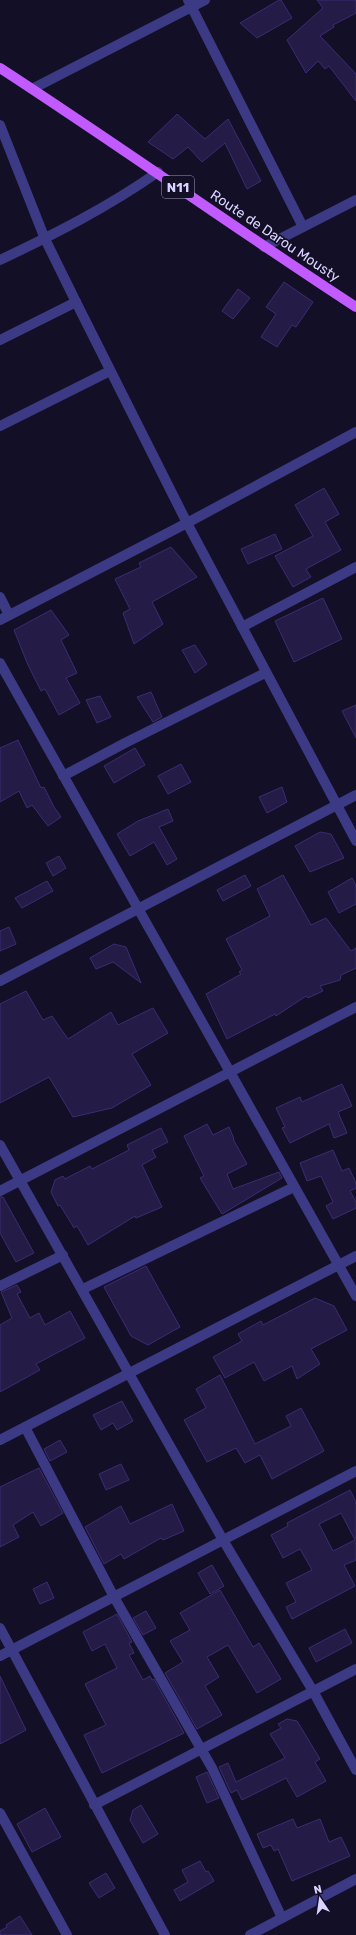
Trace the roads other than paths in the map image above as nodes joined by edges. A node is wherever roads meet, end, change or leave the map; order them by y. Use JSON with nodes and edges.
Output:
{"nodes":[{"id":1,"x":205,"y":0,"type":"edge"},
{"id":2,"x":190,"y":3,"type":"edge"},
{"id":3,"x":0,"y":68,"type":"edge"},
{"id":4,"x":32,"y":89,"type":"junction"},
{"id":5,"x":0,"y":125,"type":"edge"},
{"id":6,"x":158,"y":172,"type":"junction"},
{"id":7,"x":356,"y":200,"type":"edge"},
{"id":8,"x":304,"y":227,"type":"junction"},
{"id":9,"x":45,"y":239,"type":"junction"},
{"id":10,"x":264,"y":247,"type":"junction"},
{"id":11,"x":0,"y":260,"type":"edge"},
{"id":12,"x":76,"y":302,"type":"junction"},
{"id":13,"x":356,"y":307,"type":"edge"},
{"id":14,"x":0,"y":340,"type":"edge"},
{"id":15,"x":110,"y":371,"type":"junction"},
{"id":16,"x":0,"y":426,"type":"edge"},
{"id":17,"x":356,"y":432,"type":"edge"},
{"id":18,"x":187,"y":523,"type":"junction"},
{"id":19,"x":356,"y":567,"type":"edge"},
{"id":20,"x":0,"y":597,"type":"edge"},
{"id":21,"x":4,"y":617,"type":"edge"},
{"id":22,"x":242,"y":627,"type":"junction"},
{"id":23,"x":0,"y":663,"type":"edge"},
{"id":24,"x":266,"y":673,"type":"junction"},
{"id":25,"x":63,"y":776,"type":"junction"},
{"id":26,"x":356,"y":795,"type":"edge"},
{"id":27,"x":336,"y":805,"type":"junction"},
{"id":28,"x":356,"y":842,"type":"edge"},
{"id":29,"x":138,"y":909,"type":"junction"},
{"id":30,"x":0,"y":981,"type":"edge"},
{"id":31,"x":356,"y":1007,"type":"edge"},
{"id":32,"x":230,"y":1072,"type":"junction"},
{"id":33,"x":0,"y":1145,"type":"edge"},
{"id":34,"x":20,"y":1180,"type":"junction"},
{"id":35,"x":294,"y":1186,"type":"junction"},
{"id":36,"x":0,"y":1191,"type":"edge"},
{"id":37,"x":63,"y":1255,"type":"junction"},
{"id":38,"x":356,"y":1256,"type":"edge"},
{"id":39,"x":338,"y":1265,"type":"junction"},
{"id":40,"x":0,"y":1286,"type":"edge"},
{"id":41,"x":83,"y":1290,"type":"junction"},
{"id":42,"x":356,"y":1296,"type":"edge"},
{"id":43,"x":129,"y":1373,"type":"junction"},
{"id":44,"x":25,"y":1427,"type":"junction"},
{"id":45,"x":0,"y":1440,"type":"edge"},
{"id":46,"x":356,"y":1471,"type":"edge"},
{"id":47,"x":223,"y":1540,"type":"junction"},
{"id":48,"x":114,"y":1596,"type":"junction"},
{"id":49,"x":0,"y":1628,"type":"edge"},
{"id":50,"x":13,"y":1649,"type":"junction"},
{"id":51,"x":0,"y":1656,"type":"edge"},
{"id":52,"x":356,"y":1669,"type":"edge"},
{"id":53,"x":313,"y":1691,"type":"junction"},
{"id":54,"x":201,"y":1750,"type":"junction"},
{"id":55,"x":356,"y":1770,"type":"edge"},
{"id":56,"x":94,"y":1805,"type":"junction"},
{"id":57,"x":0,"y":1813,"type":"edge"},
{"id":58,"x":356,"y":1879,"type":"edge"},
{"id":59,"x":282,"y":1918,"type":"junction"},
{"id":60,"x":67,"y":1935,"type":"edge"},
{"id":61,"x":165,"y":1935,"type":"edge"},
{"id":62,"x":250,"y":1935,"type":"edge"}],
"edges":[{"from":1,"to":2,"type":"street"},
{"from":2,"to":4,"type":"street"},
{"from":2,"to":8,"type":"street"},
{"from":3,"to":4,"type":"main road","name":"Route de Darou Mousty","number":"N11"},
{"from":4,"to":6,"type":"main road","name":"Route de Darou Mousty","number":"N11"},
{"from":5,"to":9,"type":"street"},
{"from":6,"to":9,"type":"street"},
{"from":6,"to":10,"type":"main road","name":"Route de Darou Mousty","number":"N11"},
{"from":7,"to":8,"type":"street"},
{"from":8,"to":10,"type":"street"},
{"from":9,"to":11,"type":"street"},
{"from":9,"to":12,"type":"street"},
{"from":10,"to":13,"type":"main road","name":"Route de Darou Mousty","number":"N11"},
{"from":12,"to":14,"type":"street"},
{"from":12,"to":15,"type":"street"},
{"from":15,"to":16,"type":"street"},
{"from":15,"to":18,"type":"street"},
{"from":17,"to":18,"type":"street"},
{"from":18,"to":21,"type":"street"},
{"from":18,"to":22,"type":"street"},
{"from":19,"to":22,"type":"street"},
{"from":20,"to":21,"type":"street"},
{"from":22,"to":24,"type":"street"},
{"from":23,"to":25,"type":"street"},
{"from":24,"to":25,"type":"street"},
{"from":24,"to":27,"type":"street"},
{"from":25,"to":29,"type":"street"},
{"from":26,"to":27,"type":"street"},
{"from":27,"to":28,"type":"street"},
{"from":27,"to":29,"type":"street"},
{"from":29,"to":30,"type":"street"},
{"from":29,"to":32,"type":"street"},
{"from":31,"to":32,"type":"street"},
{"from":32,"to":34,"type":"street"},
{"from":32,"to":35,"type":"street"},
{"from":33,"to":34,"type":"street"},
{"from":34,"to":36,"type":"street"},
{"from":34,"to":37,"type":"street"},
{"from":35,"to":39,"type":"street"},
{"from":35,"to":41,"type":"street"},
{"from":37,"to":40,"type":"street"},
{"from":37,"to":41,"type":"street"},
{"from":38,"to":39,"type":"street"},
{"from":39,"to":42,"type":"street"},
{"from":39,"to":43,"type":"street"},
{"from":41,"to":43,"type":"street"},
{"from":43,"to":44,"type":"street"},
{"from":43,"to":47,"type":"street"},
{"from":44,"to":45,"type":"street"},
{"from":44,"to":48,"type":"street"},
{"from":46,"to":47,"type":"street"},
{"from":47,"to":48,"type":"street"},
{"from":47,"to":53,"type":"street"},
{"from":48,"to":50,"type":"street"},
{"from":48,"to":54,"type":"street"},
{"from":49,"to":50,"type":"street"},
{"from":50,"to":51,"type":"street"},
{"from":50,"to":56,"type":"street"},
{"from":52,"to":53,"type":"street"},
{"from":53,"to":54,"type":"street"},
{"from":53,"to":55,"type":"street"},
{"from":54,"to":56,"type":"street"},
{"from":54,"to":59,"type":"street"},
{"from":56,"to":61,"type":"street"},
{"from":57,"to":60,"type":"street"},
{"from":58,"to":59,"type":"street"},
{"from":59,"to":62,"type":"street"}]}
